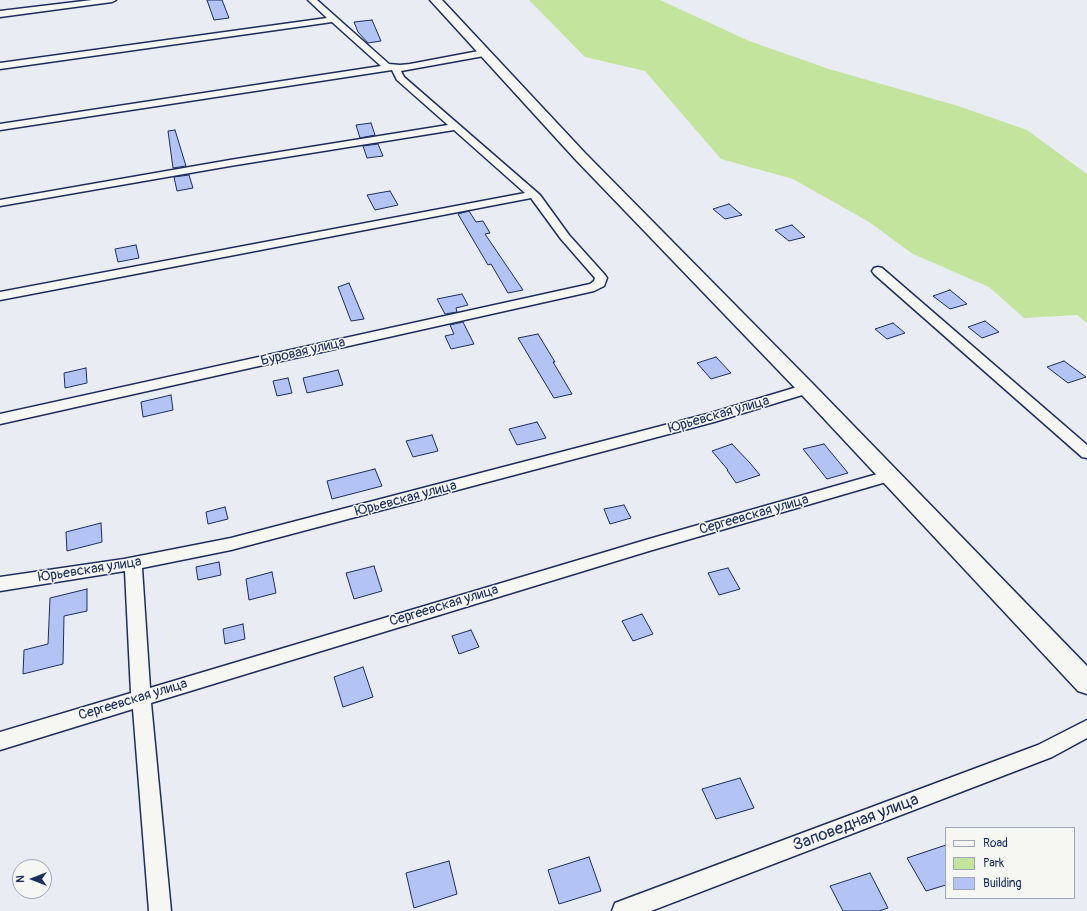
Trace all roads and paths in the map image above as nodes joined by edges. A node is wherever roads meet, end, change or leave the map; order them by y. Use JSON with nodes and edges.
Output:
{"nodes":[{"id":1,"x":112,"y":0,"type":"edge"},
{"id":2,"x":312,"y":0,"type":"edge"},
{"id":3,"x":436,"y":0,"type":"edge"},
{"id":4,"x":0,"y":14,"type":"edge"},
{"id":5,"x":335,"y":19,"type":"junction"},
{"id":6,"x":484,"y":52,"type":"junction"},
{"id":7,"x":0,"y":66,"type":"edge"},
{"id":8,"x":395,"y":67,"type":"junction"},
{"id":9,"x":0,"y":127,"type":"edge"},
{"id":10,"x":455,"y":127,"type":"junction"},
{"id":11,"x":532,"y":195,"type":"junction"},
{"id":12,"x":0,"y":203,"type":"edge"},
{"id":13,"x":878,"y":271,"type":"dead end"},
{"id":14,"x":0,"y":296,"type":"edge"},
{"id":15,"x":807,"y":390,"type":"junction"},
{"id":16,"x":0,"y":419,"type":"edge"},
{"id":17,"x":1087,"y":453,"type":"edge"},
{"id":18,"x":888,"y":476,"type":"junction"},
{"id":19,"x":133,"y":564,"type":"junction"},
{"id":20,"x":0,"y":584,"type":"edge"},
{"id":21,"x":1087,"y":683,"type":"edge"},
{"id":22,"x":141,"y":698,"type":"junction"},
{"id":23,"x":1087,"y":728,"type":"edge"},
{"id":24,"x":0,"y":741,"type":"edge"},
{"id":25,"x":160,"y":911,"type":"edge"},
{"id":26,"x":623,"y":911,"type":"edge"}],
"edges":[{"from":1,"to":4,"type":"street"},
{"from":2,"to":5,"type":"street"},
{"from":3,"to":6,"type":"main road"},
{"from":5,"to":7,"type":"street"},
{"from":5,"to":8,"type":"street"},
{"from":6,"to":8,"type":"street"},
{"from":6,"to":15,"type":"main road"},
{"from":8,"to":9,"type":"street"},
{"from":8,"to":10,"type":"street"},
{"from":10,"to":11,"type":"street"},
{"from":10,"to":12,"type":"street"},
{"from":11,"to":14,"type":"street"},
{"from":11,"to":16,"type":"street","name":"Буровая улица"},
{"from":13,"to":17,"type":"street"},
{"from":15,"to":18,"type":"main road"},
{"from":15,"to":19,"type":"street","name":"Юрьевская улица"},
{"from":18,"to":21,"type":"main road"},
{"from":18,"to":22,"type":"street","name":"Сергеевская улица"},
{"from":19,"to":20,"type":"street","name":"Юрьевская улица"},
{"from":19,"to":22,"type":"street"},
{"from":22,"to":24,"type":"street","name":"Сергеевская улица"},
{"from":22,"to":25,"type":"street"},
{"from":23,"to":26,"type":"street","name":"Заповедная улица"}]}
